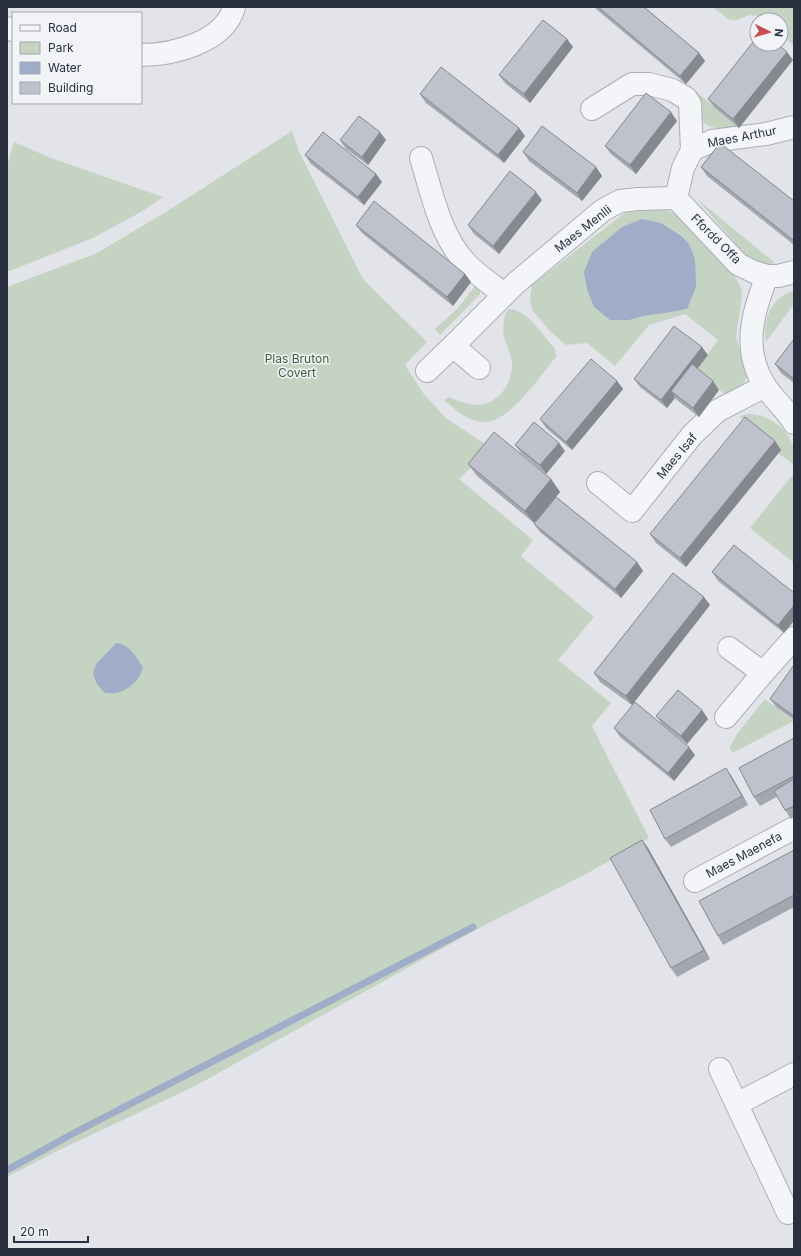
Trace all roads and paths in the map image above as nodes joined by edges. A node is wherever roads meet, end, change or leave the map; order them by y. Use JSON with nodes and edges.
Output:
{"nodes":[{"id":1,"x":234,"y":7,"type":"edge"},
{"id":2,"x":142,"y":55,"type":"edge"},
{"id":3,"x":592,"y":109,"type":"dead end"},
{"id":4,"x":794,"y":127,"type":"edge"},
{"id":5,"x":692,"y":150,"type":"junction"},
{"id":6,"x":421,"y":158,"type":"dead end"},
{"id":7,"x":676,"y":198,"type":"junction"},
{"id":8,"x":794,"y":272,"type":"edge"},
{"id":9,"x":767,"y":276,"type":"junction"},
{"id":10,"x":504,"y":294,"type":"junction"},
{"id":11,"x":453,"y":346,"type":"junction"},
{"id":12,"x":479,"y":368,"type":"dead end"},
{"id":13,"x":427,"y":371,"type":"dead end"},
{"id":14,"x":765,"y":386,"type":"junction"},
{"id":15,"x":792,"y":417,"type":"edge"},
{"id":16,"x":598,"y":483,"type":"dead end"},
{"id":17,"x":794,"y":638,"type":"edge"},
{"id":18,"x":729,"y":648,"type":"dead end"},
{"id":19,"x":763,"y":673,"type":"junction"},
{"id":20,"x":726,"y":717,"type":"dead end"},
{"id":21,"x":794,"y":828,"type":"edge"},
{"id":22,"x":695,"y":881,"type":"dead end"},
{"id":23,"x":720,"y":1069,"type":"dead end"},
{"id":24,"x":794,"y":1074,"type":"edge"},
{"id":25,"x":737,"y":1104,"type":"junction"},
{"id":26,"x":792,"y":1221,"type":"edge"}],
"edges":[{"from":1,"to":2,"type":"street"},
{"from":3,"to":5,"type":"street"},
{"from":4,"to":5,"type":"street","name":"Maes Arthur"},
{"from":5,"to":7,"type":"street"},
{"from":6,"to":10,"type":"street"},
{"from":7,"to":9,"type":"street","name":"Ffordd Offa"},
{"from":7,"to":10,"type":"street","name":"Maes Menlli"},
{"from":8,"to":9,"type":"street"},
{"from":9,"to":14,"type":"street"},
{"from":10,"to":11,"type":"street","name":"Maes Menlli"},
{"from":11,"to":12,"type":"street"},
{"from":11,"to":13,"type":"street","name":"Maes Menlli"},
{"from":14,"to":15,"type":"street"},
{"from":14,"to":16,"type":"street","name":"Maes Isaf"},
{"from":17,"to":19,"type":"street"},
{"from":18,"to":19,"type":"street"},
{"from":19,"to":20,"type":"street"},
{"from":21,"to":22,"type":"street","name":"Maes Maenefa"},
{"from":23,"to":25,"type":"street"},
{"from":24,"to":25,"type":"street"},
{"from":25,"to":26,"type":"street"}]}
